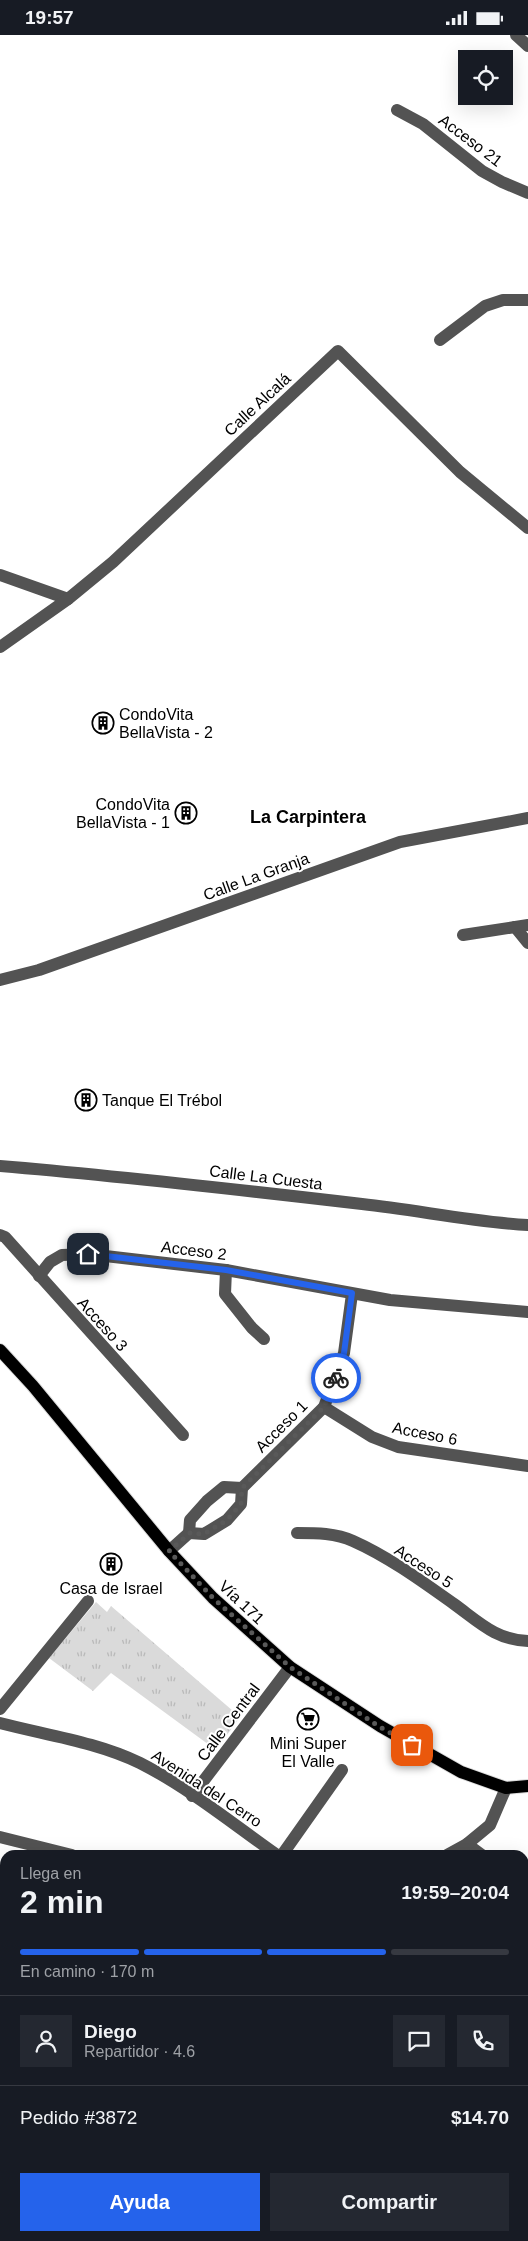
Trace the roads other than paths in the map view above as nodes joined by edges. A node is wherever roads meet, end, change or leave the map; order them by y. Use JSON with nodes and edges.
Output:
{"nodes":[{"id":1,"x":516,"y":35,"type":"edge"},
{"id":2,"x":528,"y":46,"type":"edge"},
{"id":3,"x":397,"y":110,"type":"dead end"},
{"id":4,"x":528,"y":193,"type":"edge"},
{"id":5,"x":528,"y":301,"type":"edge"},
{"id":6,"x":440,"y":341,"type":"dead end"},
{"id":7,"x":528,"y":528,"type":"edge"},
{"id":8,"x":0,"y":575,"type":"edge"},
{"id":9,"x":68,"y":599,"type":"junction"},
{"id":10,"x":0,"y":647,"type":"edge"},
{"id":11,"x":528,"y":818,"type":"edge"},
{"id":12,"x":528,"y":925,"type":"edge"},
{"id":13,"x":515,"y":927,"type":"junction"},
{"id":14,"x":462,"y":935,"type":"dead end"},
{"id":15,"x":528,"y":943,"type":"edge"},
{"id":16,"x":0,"y":980,"type":"edge"},
{"id":17,"x":0,"y":1166,"type":"edge"},
{"id":18,"x":528,"y":1225,"type":"edge"},
{"id":19,"x":0,"y":1235,"type":"edge"},
{"id":20,"x":226,"y":1270,"type":"junction"},
{"id":21,"x":39,"y":1276,"type":"junction"},
{"id":22,"x":352,"y":1293,"type":"junction"},
{"id":23,"x":528,"y":1312,"type":"edge"},
{"id":24,"x":264,"y":1339,"type":"dead end"},
{"id":25,"x":0,"y":1350,"type":"edge"},
{"id":26,"x":324,"y":1407,"type":"junction"},
{"id":27,"x":182,"y":1435,"type":"dead end"},
{"id":28,"x":528,"y":1466,"type":"edge"},
{"id":29,"x":242,"y":1488,"type":"junction"},
{"id":30,"x":190,"y":1533,"type":"junction"},
{"id":31,"x":297,"y":1533,"type":"dead end"},
{"id":32,"x":169,"y":1551,"type":"junction"},
{"id":33,"x":88,"y":1601,"type":"dead end"},
{"id":34,"x":528,"y":1641,"type":"edge"},
{"id":35,"x":290,"y":1667,"type":"junction"},
{"id":36,"x":0,"y":1709,"type":"edge"},
{"id":37,"x":0,"y":1723,"type":"edge"},
{"id":38,"x":342,"y":1770,"type":"dead end"},
{"id":39,"x":528,"y":1786,"type":"edge"},
{"id":40,"x":506,"y":1788,"type":"junction"},
{"id":41,"x":192,"y":1796,"type":"junction"},
{"id":42,"x":0,"y":1837,"type":"edge"},
{"id":43,"x":467,"y":1844,"type":"junction"},
{"id":44,"x":39,"y":1850,"type":"edge"},
{"id":45,"x":270,"y":1850,"type":"edge"},
{"id":46,"x":286,"y":1850,"type":"edge"},
{"id":47,"x":456,"y":1850,"type":"edge"},
{"id":48,"x":475,"y":1850,"type":"edge"}],
"edges":[{"from":1,"to":2,"type":"street"},
{"from":3,"to":4,"type":"street","name":"Acceso 21"},
{"from":5,"to":6,"type":"street"},
{"from":7,"to":9,"type":"street","name":"Calle Alcalá"},
{"from":8,"to":9,"type":"street"},
{"from":9,"to":10,"type":"street","name":"Calle Alcalá"},
{"from":11,"to":16,"type":"street","name":"Calle La Granja"},
{"from":12,"to":13,"type":"street"},
{"from":13,"to":14,"type":"street"},
{"from":13,"to":15,"type":"street"},
{"from":17,"to":18,"type":"street","name":"Calle La Cuesta"},
{"from":19,"to":21,"type":"street","name":"Acceso 3"},
{"from":20,"to":21,"type":"street","name":"Acceso 2"},
{"from":20,"to":22,"type":"street","name":"Acceso 2"},
{"from":20,"to":24,"type":"street"},
{"from":21,"to":27,"type":"street","name":"Acceso 3"},
{"from":22,"to":23,"type":"street"},
{"from":22,"to":26,"type":"street","name":"Acceso 1"},
{"from":25,"to":32,"type":"main road","name":"Vía 171"},
{"from":26,"to":28,"type":"street","name":"Acceso 6"},
{"from":26,"to":29,"type":"street","name":"Acceso 1"},
{"from":29,"to":30,"type":"street","name":"Acceso 1"},
{"from":29,"to":30,"type":"street","name":"Acceso 1"},
{"from":30,"to":32,"type":"street","name":"Acceso 1"},
{"from":31,"to":34,"type":"street","name":"Acceso 5"},
{"from":32,"to":35,"type":"main road","name":"Vía 171"},
{"from":33,"to":36,"type":"street"},
{"from":35,"to":40,"type":"main road","name":"Vía 171"},
{"from":35,"to":41,"type":"street","name":"Calle Central"},
{"from":37,"to":41,"type":"street","name":"Avenida del Cerro"},
{"from":38,"to":46,"type":"street"},
{"from":39,"to":40,"type":"main road","name":"Vía 171"},
{"from":40,"to":43,"type":"street"},
{"from":41,"to":45,"type":"street","name":"Avenida del Cerro"},
{"from":42,"to":44,"type":"street"},
{"from":43,"to":47,"type":"street"},
{"from":43,"to":48,"type":"street"}]}
